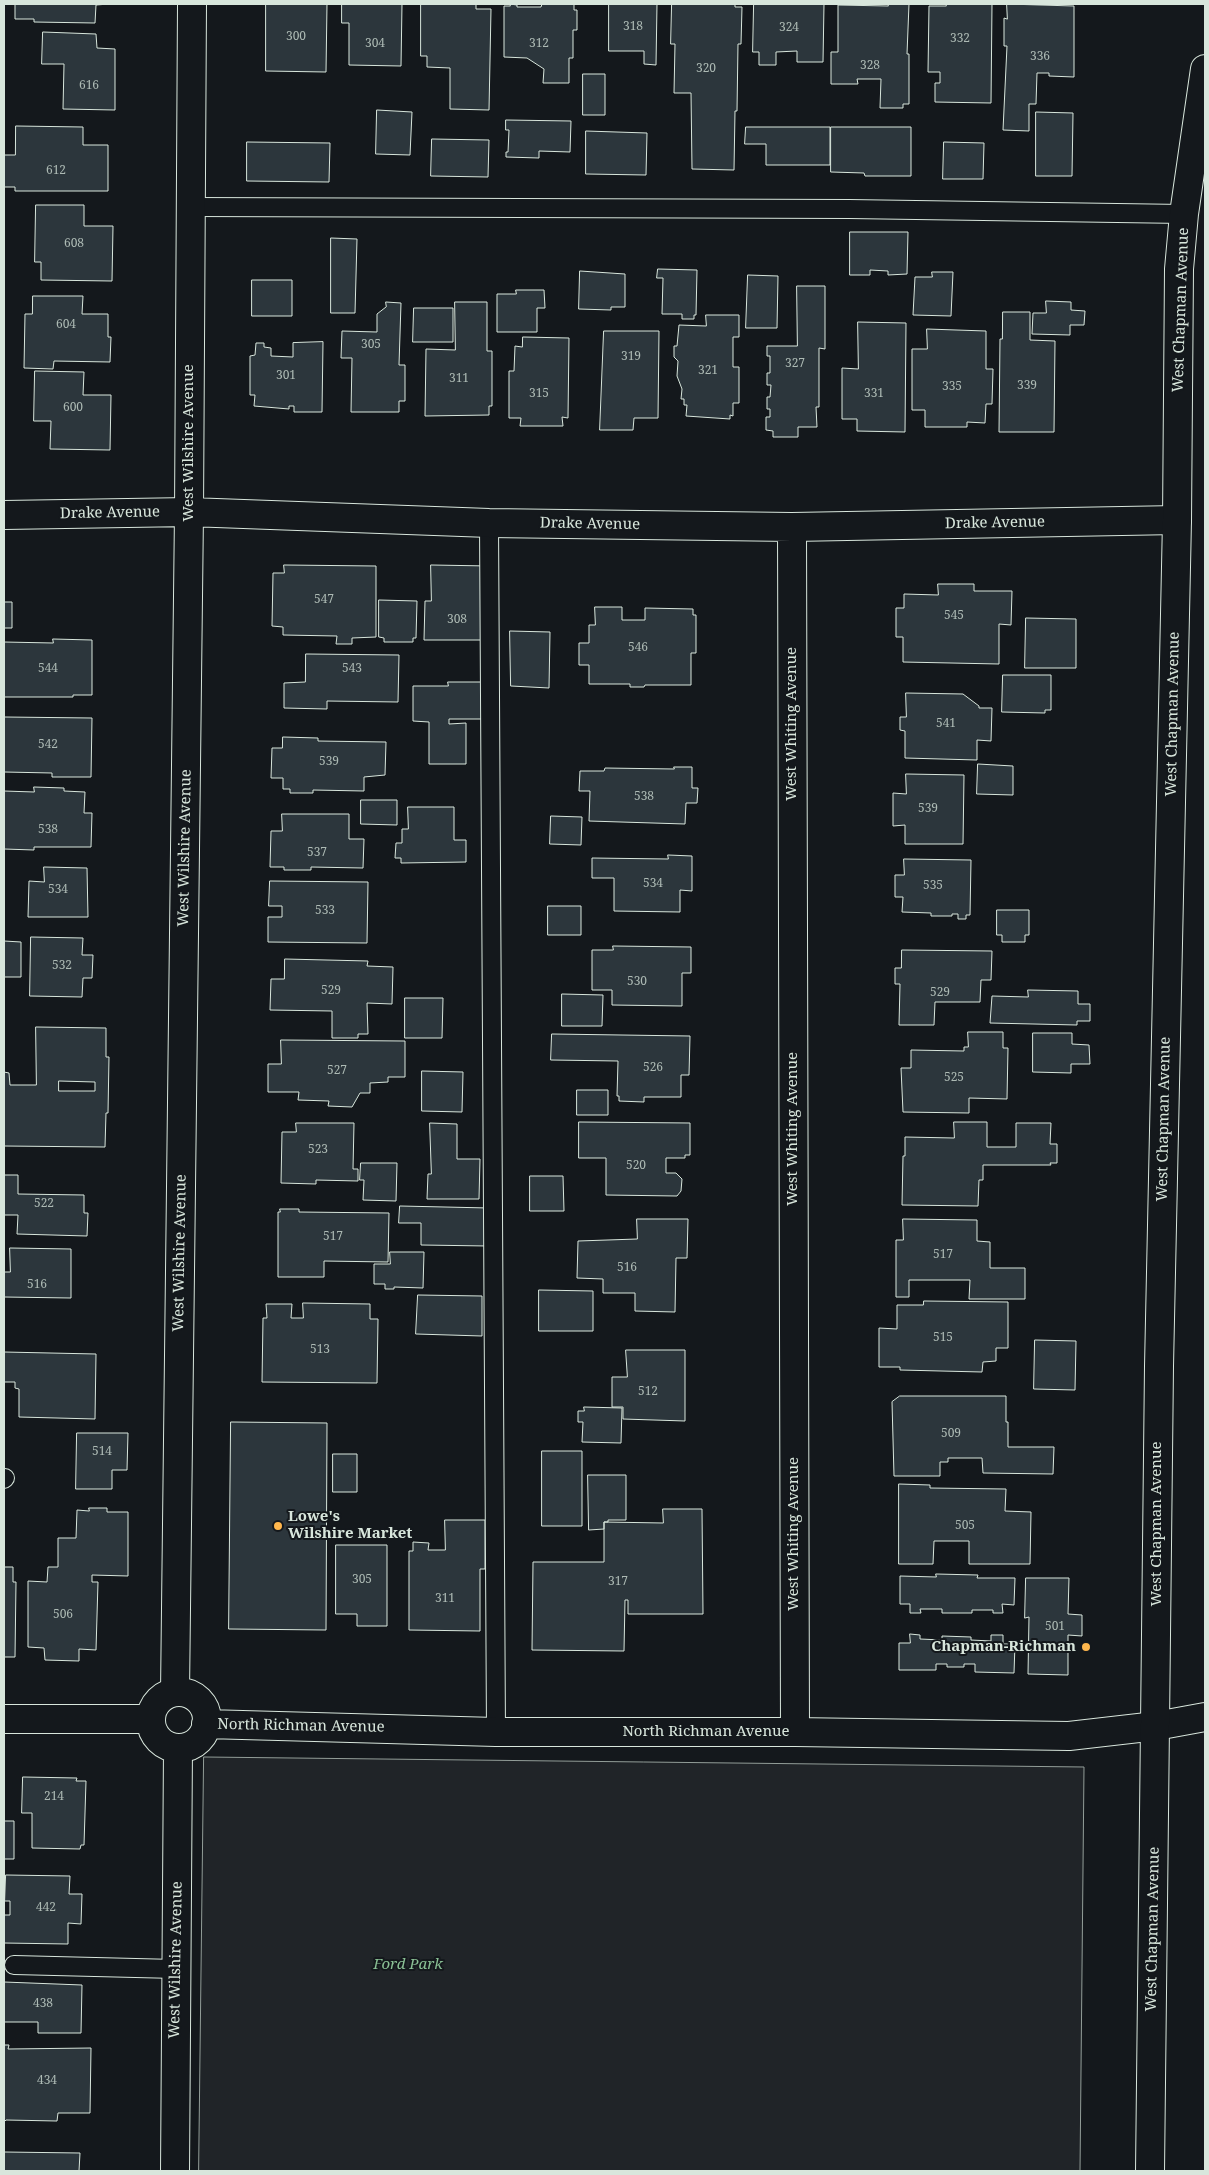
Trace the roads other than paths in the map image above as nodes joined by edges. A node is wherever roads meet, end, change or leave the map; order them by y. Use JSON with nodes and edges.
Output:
{"nodes":[{"id":1,"x":192,"y":4,"type":"edge"},
{"id":2,"x":1205,"y":69,"type":"edge"},
{"id":3,"x":191,"y":207,"type":"junction"},
{"id":4,"x":1184,"y":214,"type":"junction"},
{"id":5,"x":189,"y":512,"type":"junction"},
{"id":6,"x":4,"y":515,"type":"edge"},
{"id":7,"x":1177,"y":520,"type":"junction"},
{"id":8,"x":489,"y":523,"type":"junction"},
{"id":9,"x":792,"y":526,"type":"junction"},
{"id":10,"x":175,"y":1692,"type":"junction"},
{"id":11,"x":1205,"y":1717,"type":"edge"},
{"id":12,"x":4,"y":1719,"type":"edge"},
{"id":13,"x":151,"y":1719,"type":"junction"},
{"id":14,"x":206,"y":1724,"type":"junction"},
{"id":15,"x":1156,"y":1726,"type":"junction"},
{"id":16,"x":496,"y":1732,"type":"junction"},
{"id":17,"x":795,"y":1732,"type":"junction"},
{"id":18,"x":178,"y":1748,"type":"junction"},
{"id":19,"x":14,"y":1965,"type":"dead end"},
{"id":20,"x":176,"y":1969,"type":"junction"},
{"id":21,"x":175,"y":2171,"type":"edge"},
{"id":22,"x":1150,"y":2171,"type":"edge"}],
"edges":[{"from":1,"to":3,"type":"street","name":"West Wilshire Avenue"},
{"from":2,"to":4,"type":"street","name":"West Chapman Avenue"},
{"from":3,"to":4,"type":"lane"},
{"from":3,"to":5,"type":"street","name":"West Wilshire Avenue"},
{"from":4,"to":7,"type":"street","name":"West Chapman Avenue"},
{"from":5,"to":6,"type":"street","name":"Drake Avenue"},
{"from":5,"to":8,"type":"street","name":"Drake Avenue"},
{"from":5,"to":10,"type":"street","name":"West Wilshire Avenue"},
{"from":7,"to":9,"type":"street","name":"Drake Avenue"},
{"from":7,"to":15,"type":"street","name":"West Chapman Avenue"},
{"from":8,"to":9,"type":"street","name":"Drake Avenue"},
{"from":8,"to":16,"type":"lane"},
{"from":9,"to":17,"type":"street","name":"West Whiting Avenue"},
{"from":10,"to":13,"type":"street"},
{"from":10,"to":14,"type":"street"},
{"from":11,"to":15,"type":"street","name":"North Richman Avenue"},
{"from":12,"to":13,"type":"street"},
{"from":13,"to":18,"type":"street"},
{"from":14,"to":16,"type":"street","name":"North Richman Avenue"},
{"from":14,"to":18,"type":"street"},
{"from":15,"to":17,"type":"street","name":"North Richman Avenue"},
{"from":15,"to":22,"type":"street","name":"West Chapman Avenue"},
{"from":16,"to":17,"type":"street","name":"North Richman Avenue"},
{"from":18,"to":20,"type":"street","name":"West Wilshire Avenue"},
{"from":19,"to":20,"type":"lane"},
{"from":20,"to":21,"type":"street","name":"West Wilshire Avenue"}]}
